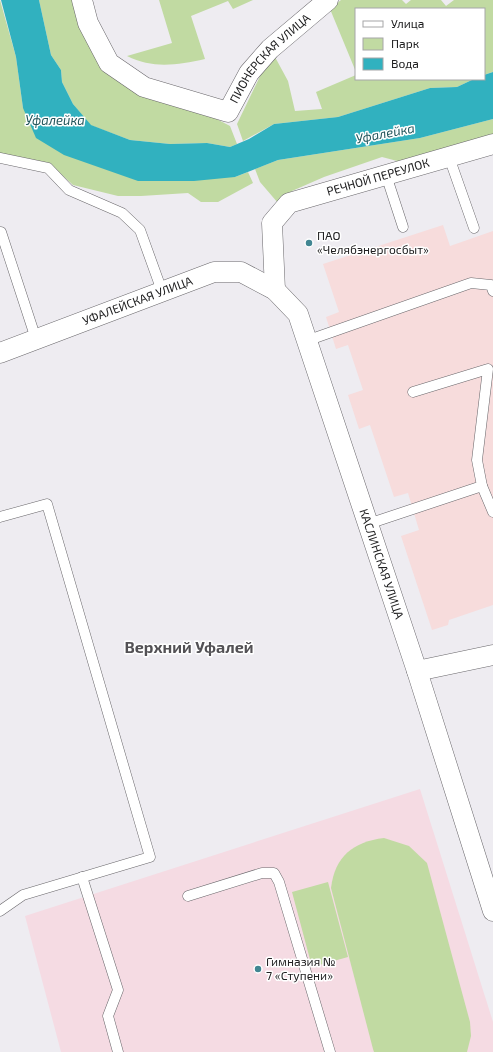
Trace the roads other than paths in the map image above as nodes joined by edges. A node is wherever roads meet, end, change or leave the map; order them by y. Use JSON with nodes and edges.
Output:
{"nodes":[{"id":1,"x":82,"y":0,"type":"edge"},
{"id":2,"x":328,"y":0,"type":"edge"},
{"id":3,"x":493,"y":144,"type":"edge"},
{"id":4,"x":449,"y":157,"type":"junction"},
{"id":5,"x":0,"y":158,"type":"edge"},
{"id":6,"x":386,"y":175,"type":"junction"},
{"id":7,"x":403,"y":227,"type":"dead end"},
{"id":8,"x":474,"y":228,"type":"dead end"},
{"id":9,"x":1,"y":232,"type":"dead end"},
{"id":10,"x":275,"y":290,"type":"junction"},
{"id":11,"x":493,"y":290,"type":"edge"},
{"id":12,"x":162,"y":291,"type":"junction"},
{"id":13,"x":36,"y":339,"type":"junction"},
{"id":14,"x":306,"y":341,"type":"junction"},
{"id":15,"x":0,"y":353,"type":"edge"},
{"id":16,"x":491,"y":368,"type":"edge"},
{"id":17,"x":413,"y":392,"type":"dead end"},
{"id":18,"x":482,"y":486,"type":"junction"},
{"id":19,"x":493,"y":512,"type":"edge"},
{"id":20,"x":0,"y":517,"type":"edge"},
{"id":21,"x":368,"y":524,"type":"junction"},
{"id":22,"x":493,"y":655,"type":"edge"},
{"id":23,"x":417,"y":671,"type":"junction"},
{"id":24,"x":82,"y":877,"type":"junction"},
{"id":25,"x":188,"y":896,"type":"dead end"},
{"id":26,"x":0,"y":911,"type":"edge"},
{"id":27,"x":493,"y":911,"type":"edge"},
{"id":28,"x":118,"y":1052,"type":"edge"},
{"id":29,"x":330,"y":1052,"type":"edge"}],
"edges":[{"from":1,"to":2,"type":"street","name":"ПИОНЕРСКАЯ УЛИЦА"},
{"from":3,"to":4,"type":"street","name":"РЕЧНОЙ ПЕРЕУЛОК"},
{"from":4,"to":6,"type":"street","name":"РЕЧНОЙ ПЕРЕУЛОК"},
{"from":4,"to":8,"type":"lane"},
{"from":5,"to":12,"type":"lane"},
{"from":6,"to":7,"type":"lane"},
{"from":6,"to":10,"type":"street","name":"РЕЧНОЙ ПЕРЕУЛОК"},
{"from":9,"to":13,"type":"lane"},
{"from":10,"to":12,"type":"street","name":"УФАЛЕЙСКАЯ УЛИЦА"},
{"from":10,"to":14,"type":"street","name":"КАСЛИНСКАЯ УЛИЦА"},
{"from":11,"to":14,"type":"lane"},
{"from":12,"to":13,"type":"street","name":"УФАЛЕЙСКАЯ УЛИЦА"},
{"from":13,"to":15,"type":"street","name":"УФАЛЕЙСКАЯ УЛИЦА"},
{"from":14,"to":21,"type":"street","name":"КАСЛИНСКАЯ УЛИЦА"},
{"from":16,"to":17,"type":"lane"},
{"from":16,"to":18,"type":"lane"},
{"from":18,"to":19,"type":"lane"},
{"from":18,"to":21,"type":"lane"},
{"from":20,"to":24,"type":"lane"},
{"from":21,"to":23,"type":"street","name":"КАСЛИНСКАЯ УЛИЦА"},
{"from":22,"to":23,"type":"street"},
{"from":23,"to":27,"type":"street","name":"КАСЛИНСКАЯ УЛИЦА"},
{"from":24,"to":26,"type":"lane"},
{"from":24,"to":28,"type":"lane"},
{"from":25,"to":29,"type":"lane"}]}
